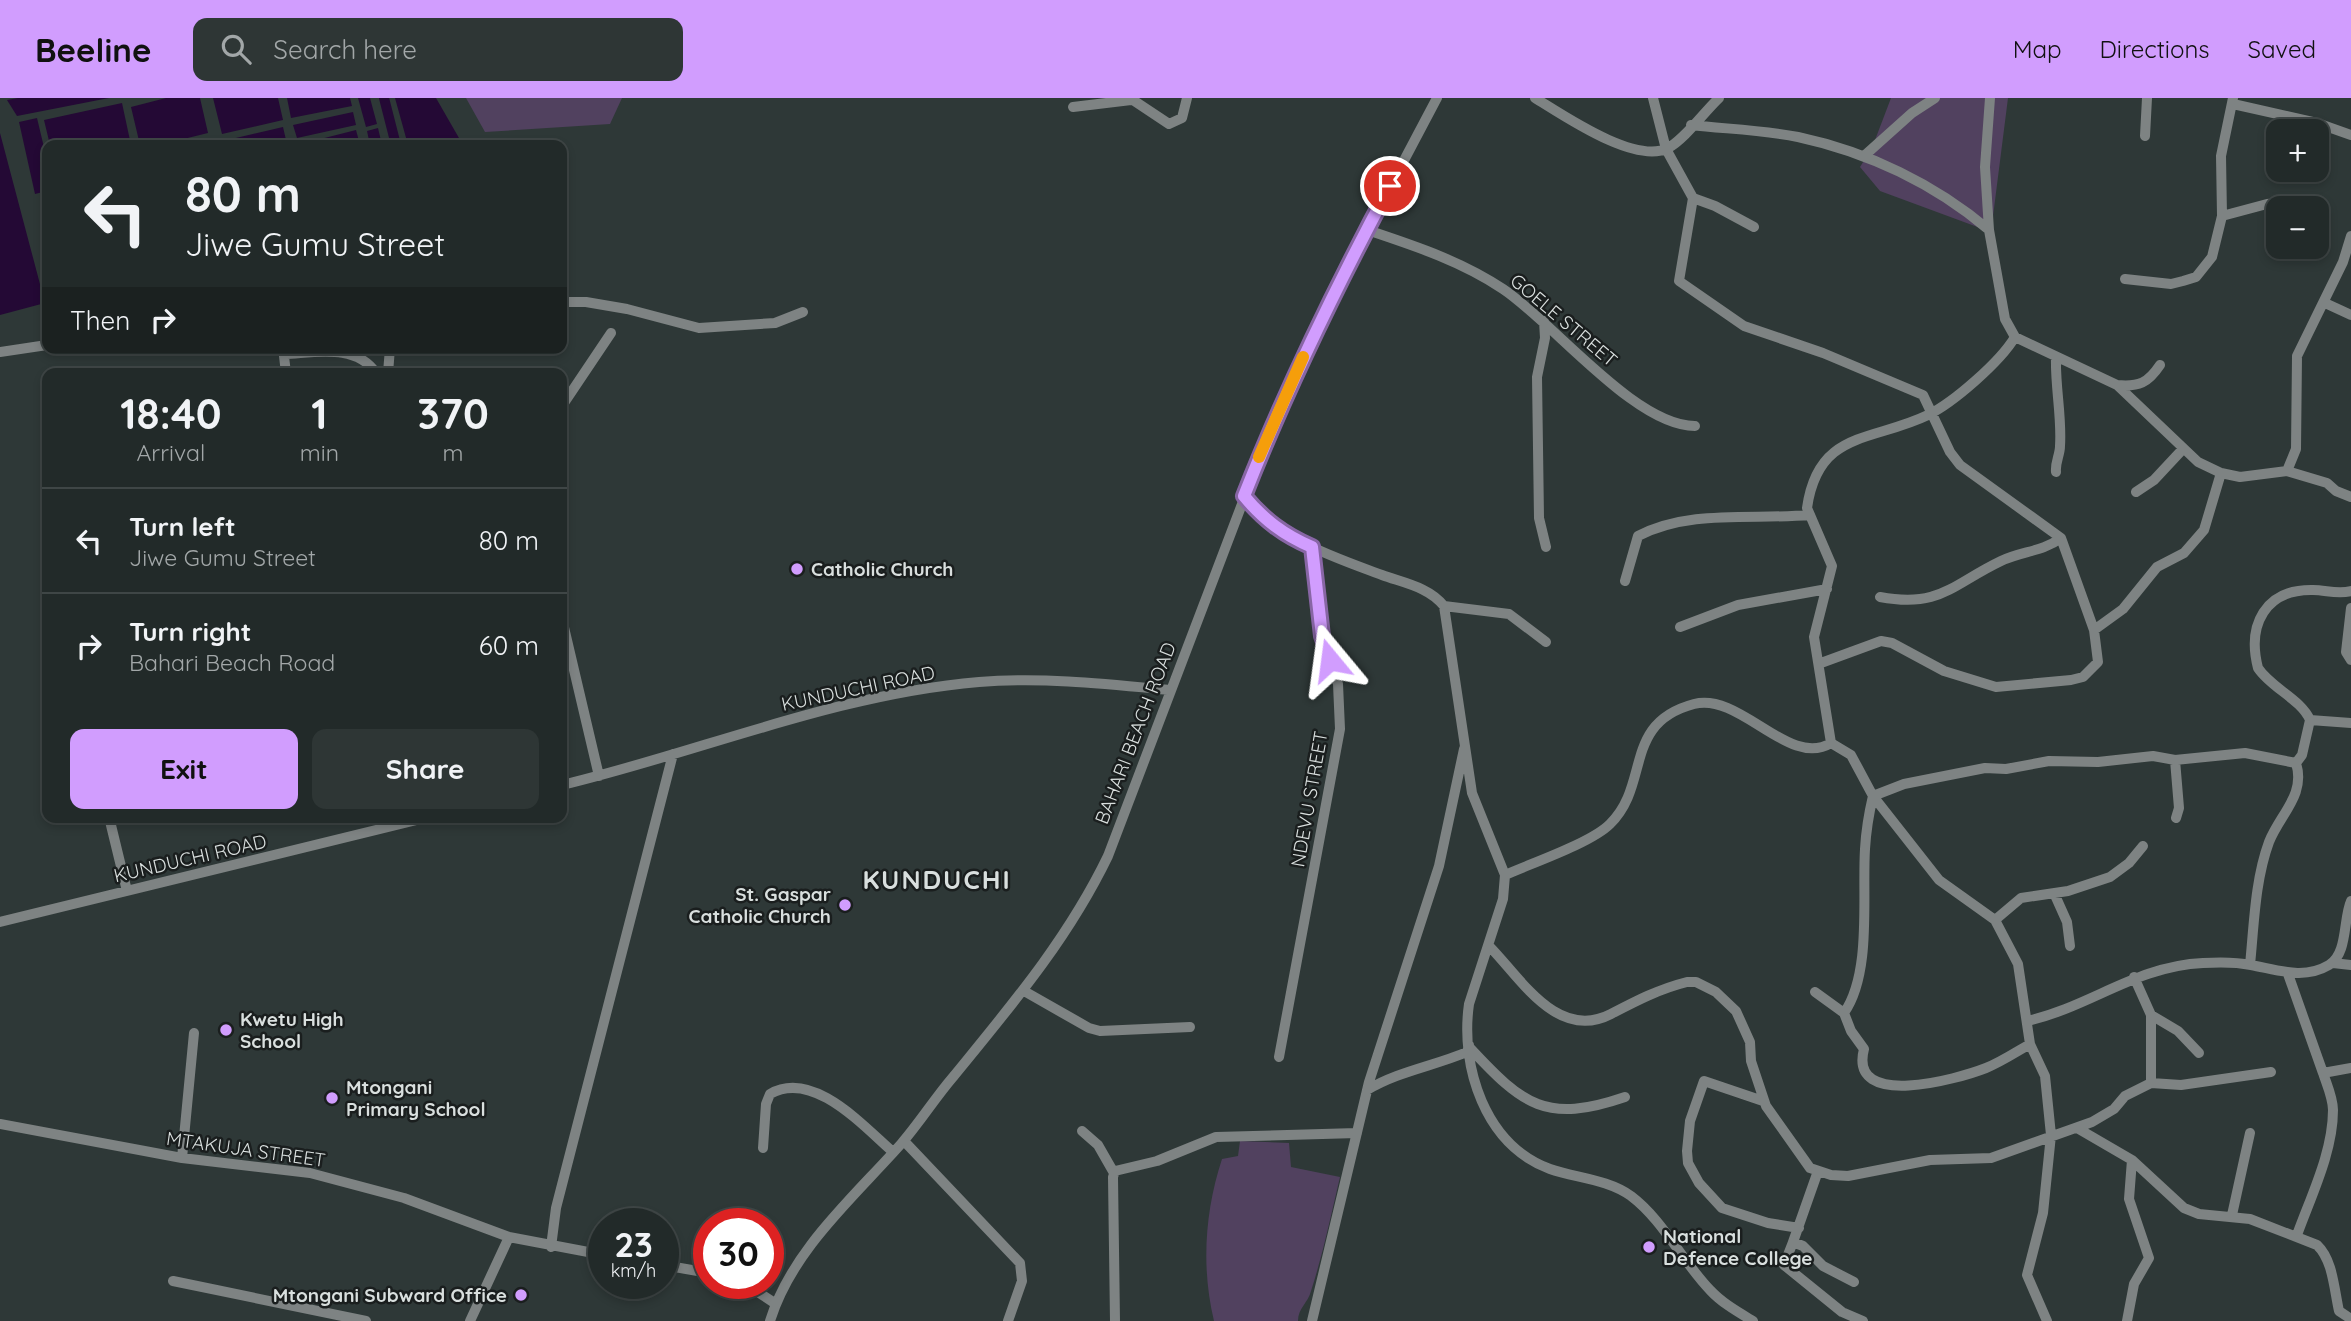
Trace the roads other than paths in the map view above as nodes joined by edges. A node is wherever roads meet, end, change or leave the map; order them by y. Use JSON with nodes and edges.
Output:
{"nodes":[{"id":1,"x":1187,"y":98,"type":"edge"},
{"id":2,"x":1437,"y":98,"type":"edge"},
{"id":3,"x":1535,"y":98,"type":"edge"},
{"id":4,"x":1653,"y":98,"type":"edge"},
{"id":5,"x":1718,"y":98,"type":"edge"},
{"id":6,"x":1935,"y":98,"type":"edge"},
{"id":7,"x":1990,"y":98,"type":"edge"},
{"id":8,"x":2147,"y":98,"type":"edge"},
{"id":9,"x":1130,"y":99,"type":"edge"},
{"id":10,"x":2233,"y":101,"type":"edge"},
{"id":11,"x":1073,"y":107,"type":"dead end"},
{"id":12,"x":1691,"y":125,"type":"junction"},
{"id":13,"x":2351,"y":135,"type":"edge"},
{"id":14,"x":2145,"y":136,"type":"dead end"},
{"id":15,"x":1666,"y":149,"type":"junction"},
{"id":16,"x":1864,"y":156,"type":"junction"},
{"id":17,"x":1693,"y":198,"type":"junction"},
{"id":18,"x":2266,"y":204,"type":"edge"},
{"id":19,"x":2222,"y":216,"type":"junction"},
{"id":20,"x":1754,"y":227,"type":"dead end"},
{"id":21,"x":1367,"y":230,"type":"junction"},
{"id":22,"x":1989,"y":230,"type":"junction"},
{"id":23,"x":2351,"y":236,"type":"edge"},
{"id":24,"x":2125,"y":279,"type":"dead end"},
{"id":25,"x":567,"y":302,"type":"edge"},
{"id":26,"x":2325,"y":303,"type":"junction"},
{"id":27,"x":803,"y":312,"type":"dead end"},
{"id":28,"x":2351,"y":315,"type":"edge"},
{"id":29,"x":1544,"y":321,"type":"junction"},
{"id":30,"x":611,"y":333,"type":"dead end"},
{"id":31,"x":2015,"y":337,"type":"junction"},
{"id":32,"x":42,"y":346,"type":"edge"},
{"id":33,"x":0,"y":352,"type":"edge"},
{"id":34,"x":349,"y":354,"type":"edge"},
{"id":35,"x":2056,"y":357,"type":"junction"},
{"id":36,"x":2160,"y":365,"type":"dead end"},
{"id":37,"x":371,"y":368,"type":"edge"},
{"id":38,"x":2117,"y":385,"type":"junction"},
{"id":39,"x":567,"y":399,"type":"edge"},
{"id":40,"x":1930,"y":414,"type":"junction"},
{"id":41,"x":1695,"y":426,"type":"dead end"},
{"id":42,"x":2182,"y":450,"type":"junction"},
{"id":43,"x":2287,"y":471,"type":"junction"},
{"id":44,"x":2056,"y":472,"type":"dead end"},
{"id":45,"x":2221,"y":473,"type":"junction"},
{"id":46,"x":2136,"y":492,"type":"dead end"},
{"id":47,"x":1244,"y":496,"type":"junction"},
{"id":48,"x":2351,"y":497,"type":"edge"},
{"id":49,"x":1810,"y":514,"type":"junction"},
{"id":50,"x":2061,"y":538,"type":"junction"},
{"id":51,"x":1312,"y":547,"type":"junction"},
{"id":52,"x":1546,"y":547,"type":"dead end"},
{"id":53,"x":1625,"y":581,"type":"dead end"},
{"id":54,"x":1827,"y":589,"type":"junction"},
{"id":55,"x":2351,"y":591,"type":"edge"},
{"id":56,"x":1880,"y":597,"type":"dead end"},
{"id":57,"x":1444,"y":606,"type":"junction"},
{"id":58,"x":2351,"y":608,"type":"edge"},
{"id":59,"x":1680,"y":627,"type":"dead end"},
{"id":60,"x":2094,"y":631,"type":"junction"},
{"id":61,"x":567,"y":640,"type":"edge"},
{"id":62,"x":1546,"y":642,"type":"dead end"},
{"id":63,"x":2351,"y":660,"type":"edge"},
{"id":64,"x":1821,"y":663,"type":"junction"},
{"id":65,"x":1170,"y":690,"type":"junction"},
{"id":66,"x":2310,"y":720,"type":"junction"},
{"id":67,"x":2351,"y":723,"type":"edge"},
{"id":68,"x":1466,"y":740,"type":"junction"},
{"id":69,"x":1831,"y":743,"type":"junction"},
{"id":70,"x":673,"y":754,"type":"junction"},
{"id":71,"x":2175,"y":760,"type":"junction"},
{"id":72,"x":2297,"y":763,"type":"junction"},
{"id":73,"x":599,"y":776,"type":"junction"},
{"id":74,"x":567,"y":784,"type":"edge"},
{"id":75,"x":1873,"y":796,"type":"junction"},
{"id":76,"x":2176,"y":818,"type":"dead end"},
{"id":77,"x":110,"y":823,"type":"edge"},
{"id":78,"x":405,"y":823,"type":"edge"},
{"id":79,"x":2143,"y":846,"type":"dead end"},
{"id":80,"x":1505,"y":875,"type":"junction"},
{"id":81,"x":127,"y":891,"type":"junction"},
{"id":82,"x":2054,"y":892,"type":"junction"},
{"id":83,"x":2351,"y":901,"type":"edge"},
{"id":84,"x":1995,"y":920,"type":"junction"},
{"id":85,"x":0,"y":922,"type":"edge"},
{"id":86,"x":1489,"y":946,"type":"junction"},
{"id":87,"x":2070,"y":946,"type":"dead end"},
{"id":88,"x":2333,"y":963,"type":"junction"},
{"id":89,"x":2250,"y":965,"type":"junction"},
{"id":90,"x":2351,"y":965,"type":"edge"},
{"id":91,"x":2288,"y":974,"type":"junction"},
{"id":92,"x":2134,"y":977,"type":"junction"},
{"id":93,"x":1024,"y":991,"type":"junction"},
{"id":94,"x":1815,"y":992,"type":"dead end"},
{"id":95,"x":1844,"y":1013,"type":"junction"},
{"id":96,"x":2151,"y":1015,"type":"junction"},
{"id":97,"x":2027,"y":1021,"type":"junction"},
{"id":98,"x":1190,"y":1027,"type":"dead end"},
{"id":99,"x":194,"y":1033,"type":"dead end"},
{"id":100,"x":2030,"y":1044,"type":"junction"},
{"id":101,"x":1469,"y":1045,"type":"junction"},
{"id":102,"x":2199,"y":1053,"type":"dead end"},
{"id":103,"x":1279,"y":1057,"type":"dead end"},
{"id":104,"x":2351,"y":1068,"type":"edge"},
{"id":105,"x":2271,"y":1072,"type":"dead end"},
{"id":106,"x":2323,"y":1073,"type":"junction"},
{"id":107,"x":2151,"y":1083,"type":"junction"},
{"id":108,"x":1367,"y":1090,"type":"junction"},
{"id":109,"x":1625,"y":1097,"type":"dead end"},
{"id":110,"x":1763,"y":1101,"type":"junction"},
{"id":111,"x":0,"y":1124,"type":"edge"},
{"id":112,"x":2077,"y":1128,"type":"junction"},
{"id":113,"x":1082,"y":1131,"type":"dead end"},
{"id":114,"x":1357,"y":1133,"type":"junction"},
{"id":115,"x":2250,"y":1133,"type":"dead end"},
{"id":116,"x":2051,"y":1135,"type":"junction"},
{"id":117,"x":904,"y":1140,"type":"junction"},
{"id":118,"x":763,"y":1148,"type":"dead end"},
{"id":119,"x":893,"y":1152,"type":"junction"},
{"id":120,"x":182,"y":1158,"type":"junction"},
{"id":121,"x":2132,"y":1160,"type":"junction"},
{"id":122,"x":1818,"y":1171,"type":"junction"},
{"id":123,"x":1114,"y":1172,"type":"junction"},
{"id":124,"x":2232,"y":1215,"type":"junction"},
{"id":125,"x":1800,"y":1228,"type":"junction"},
{"id":126,"x":2297,"y":1235,"type":"junction"},
{"id":127,"x":509,"y":1237,"type":"junction"},
{"id":128,"x":1793,"y":1242,"type":"junction"},
{"id":129,"x":551,"y":1247,"type":"junction"},
{"id":130,"x":588,"y":1253,"type":"edge"},
{"id":131,"x":173,"y":1281,"type":"dead end"},
{"id":132,"x":1854,"y":1282,"type":"dead end"},
{"id":133,"x":768,"y":1299,"type":"edge"},
{"id":134,"x":776,"y":1304,"type":"junction"},
{"id":135,"x":2351,"y":1319,"type":"edge"},
{"id":136,"x":366,"y":1321,"type":"edge"},
{"id":137,"x":470,"y":1321,"type":"edge"},
{"id":138,"x":771,"y":1321,"type":"edge"},
{"id":139,"x":1008,"y":1321,"type":"edge"},
{"id":140,"x":1115,"y":1321,"type":"edge"},
{"id":141,"x":1312,"y":1321,"type":"edge"},
{"id":142,"x":1753,"y":1321,"type":"edge"},
{"id":143,"x":1863,"y":1321,"type":"edge"},
{"id":144,"x":2047,"y":1321,"type":"edge"},
{"id":145,"x":2127,"y":1321,"type":"edge"}],
"edges":[{"from":1,"to":9,"type":"street"},
{"from":2,"to":21,"type":"street","name":"BAHARI BEACH ROAD"},
{"from":3,"to":15,"type":"street"},
{"from":4,"to":15,"type":"street"},
{"from":5,"to":12,"type":"street"},
{"from":6,"to":16,"type":"street"},
{"from":7,"to":22,"type":"street"},
{"from":8,"to":14,"type":"street"},
{"from":9,"to":11,"type":"street"},
{"from":10,"to":13,"type":"street"},
{"from":10,"to":19,"type":"street"},
{"from":12,"to":15,"type":"street"},
{"from":12,"to":16,"type":"street"},
{"from":15,"to":17,"type":"street"},
{"from":16,"to":22,"type":"street"},
{"from":17,"to":20,"type":"street"},
{"from":17,"to":40,"type":"street"},
{"from":18,"to":19,"type":"street"},
{"from":19,"to":24,"type":"street"},
{"from":21,"to":29,"type":"street","name":"GOELE STREET"},
{"from":21,"to":47,"type":"street","name":"BAHARI BEACH ROAD"},
{"from":22,"to":31,"type":"street"},
{"from":23,"to":26,"type":"street"},
{"from":25,"to":27,"type":"street"},
{"from":26,"to":28,"type":"street"},
{"from":26,"to":43,"type":"street"},
{"from":29,"to":41,"type":"street","name":"GOELE STREET"},
{"from":29,"to":52,"type":"street"},
{"from":30,"to":39,"type":"street"},
{"from":31,"to":35,"type":"street"},
{"from":31,"to":40,"type":"street"},
{"from":32,"to":33,"type":"street"},
{"from":34,"to":37,"type":"street"},
{"from":35,"to":38,"type":"street"},
{"from":35,"to":44,"type":"street"},
{"from":36,"to":38,"type":"street"},
{"from":38,"to":42,"type":"street"},
{"from":40,"to":49,"type":"street"},
{"from":40,"to":50,"type":"street"},
{"from":42,"to":45,"type":"street"},
{"from":42,"to":46,"type":"street"},
{"from":43,"to":45,"type":"street"},
{"from":43,"to":48,"type":"street"},
{"from":45,"to":60,"type":"street"},
{"from":47,"to":51,"type":"street"},
{"from":47,"to":65,"type":"street","name":"BAHARI BEACH ROAD"},
{"from":49,"to":53,"type":"street"},
{"from":49,"to":54,"type":"street"},
{"from":50,"to":56,"type":"street"},
{"from":50,"to":60,"type":"street"},
{"from":51,"to":57,"type":"street"},
{"from":51,"to":103,"type":"street","name":"NDEVU STREET"},
{"from":54,"to":59,"type":"street"},
{"from":54,"to":64,"type":"street"},
{"from":55,"to":66,"type":"street"},
{"from":57,"to":62,"type":"street"},
{"from":57,"to":68,"type":"street"},
{"from":58,"to":63,"type":"street"},
{"from":60,"to":64,"type":"street"},
{"from":61,"to":73,"type":"street"},
{"from":64,"to":69,"type":"street"},
{"from":65,"to":70,"type":"street","name":"KUNDUCHI ROAD"},
{"from":65,"to":93,"type":"street","name":"BAHARI BEACH ROAD"},
{"from":66,"to":67,"type":"street"},
{"from":66,"to":72,"type":"street"},
{"from":68,"to":80,"type":"street"},
{"from":68,"to":108,"type":"street"},
{"from":69,"to":75,"type":"street"},
{"from":69,"to":80,"type":"street"},
{"from":70,"to":73,"type":"street","name":"KUNDUCHI ROAD"},
{"from":70,"to":129,"type":"street"},
{"from":71,"to":72,"type":"street"},
{"from":71,"to":75,"type":"street"},
{"from":71,"to":76,"type":"street"},
{"from":72,"to":89,"type":"street"},
{"from":73,"to":74,"type":"street","name":"KUNDUCHI ROAD"},
{"from":75,"to":84,"type":"street"},
{"from":75,"to":95,"type":"street"},
{"from":77,"to":81,"type":"street"},
{"from":78,"to":81,"type":"street","name":"KUNDUCHI ROAD"},
{"from":79,"to":82,"type":"street"},
{"from":80,"to":86,"type":"street"},
{"from":81,"to":85,"type":"street","name":"KUNDUCHI ROAD"},
{"from":82,"to":84,"type":"street"},
{"from":82,"to":87,"type":"street"},
{"from":83,"to":88,"type":"street"},
{"from":84,"to":97,"type":"street"},
{"from":86,"to":101,"type":"street"},
{"from":86,"to":110,"type":"street"},
{"from":88,"to":90,"type":"street"},
{"from":88,"to":91,"type":"street"},
{"from":89,"to":91,"type":"street"},
{"from":89,"to":92,"type":"street"},
{"from":91,"to":106,"type":"street"},
{"from":92,"to":96,"type":"street"},
{"from":92,"to":97,"type":"street"},
{"from":93,"to":98,"type":"street"},
{"from":93,"to":117,"type":"street","name":"BAHARI BEACH ROAD"},
{"from":94,"to":95,"type":"street"},
{"from":95,"to":100,"type":"street"},
{"from":96,"to":102,"type":"street"},
{"from":96,"to":107,"type":"street"},
{"from":97,"to":100,"type":"street"},
{"from":99,"to":120,"type":"street"},
{"from":100,"to":116,"type":"street"},
{"from":101,"to":108,"type":"street"},
{"from":101,"to":109,"type":"street"},
{"from":101,"to":142,"type":"street"},
{"from":104,"to":106,"type":"street"},
{"from":105,"to":107,"type":"street"},
{"from":106,"to":126,"type":"street"},
{"from":107,"to":112,"type":"street"},
{"from":108,"to":114,"type":"street"},
{"from":110,"to":122,"type":"street"},
{"from":110,"to":125,"type":"street"},
{"from":111,"to":120,"type":"street","name":"MTAKUJA STREET"},
{"from":112,"to":116,"type":"street"},
{"from":112,"to":121,"type":"street"},
{"from":113,"to":123,"type":"street"},
{"from":114,"to":123,"type":"street"},
{"from":114,"to":141,"type":"street"},
{"from":115,"to":124,"type":"street"},
{"from":116,"to":122,"type":"street"},
{"from":116,"to":144,"type":"street"},
{"from":117,"to":119,"type":"street","name":"BAHARI BEACH ROAD"},
{"from":117,"to":139,"type":"street"},
{"from":118,"to":119,"type":"street"},
{"from":119,"to":134,"type":"street","name":"BAHARI BEACH ROAD"},
{"from":120,"to":127,"type":"street","name":"MTAKUJA STREET"},
{"from":121,"to":124,"type":"street"},
{"from":121,"to":145,"type":"street"},
{"from":122,"to":125,"type":"street"},
{"from":123,"to":140,"type":"street"},
{"from":124,"to":126,"type":"street"},
{"from":125,"to":128,"type":"street"},
{"from":126,"to":135,"type":"street"},
{"from":127,"to":129,"type":"street","name":"MTAKUJA STREET"},
{"from":127,"to":137,"type":"street"},
{"from":128,"to":132,"type":"street"},
{"from":128,"to":143,"type":"street"},
{"from":129,"to":130,"type":"street","name":"MTAKUJA STREET"},
{"from":131,"to":136,"type":"street"},
{"from":133,"to":134,"type":"street"},
{"from":134,"to":138,"type":"street","name":"BAHARI BEACH ROAD"}]}
